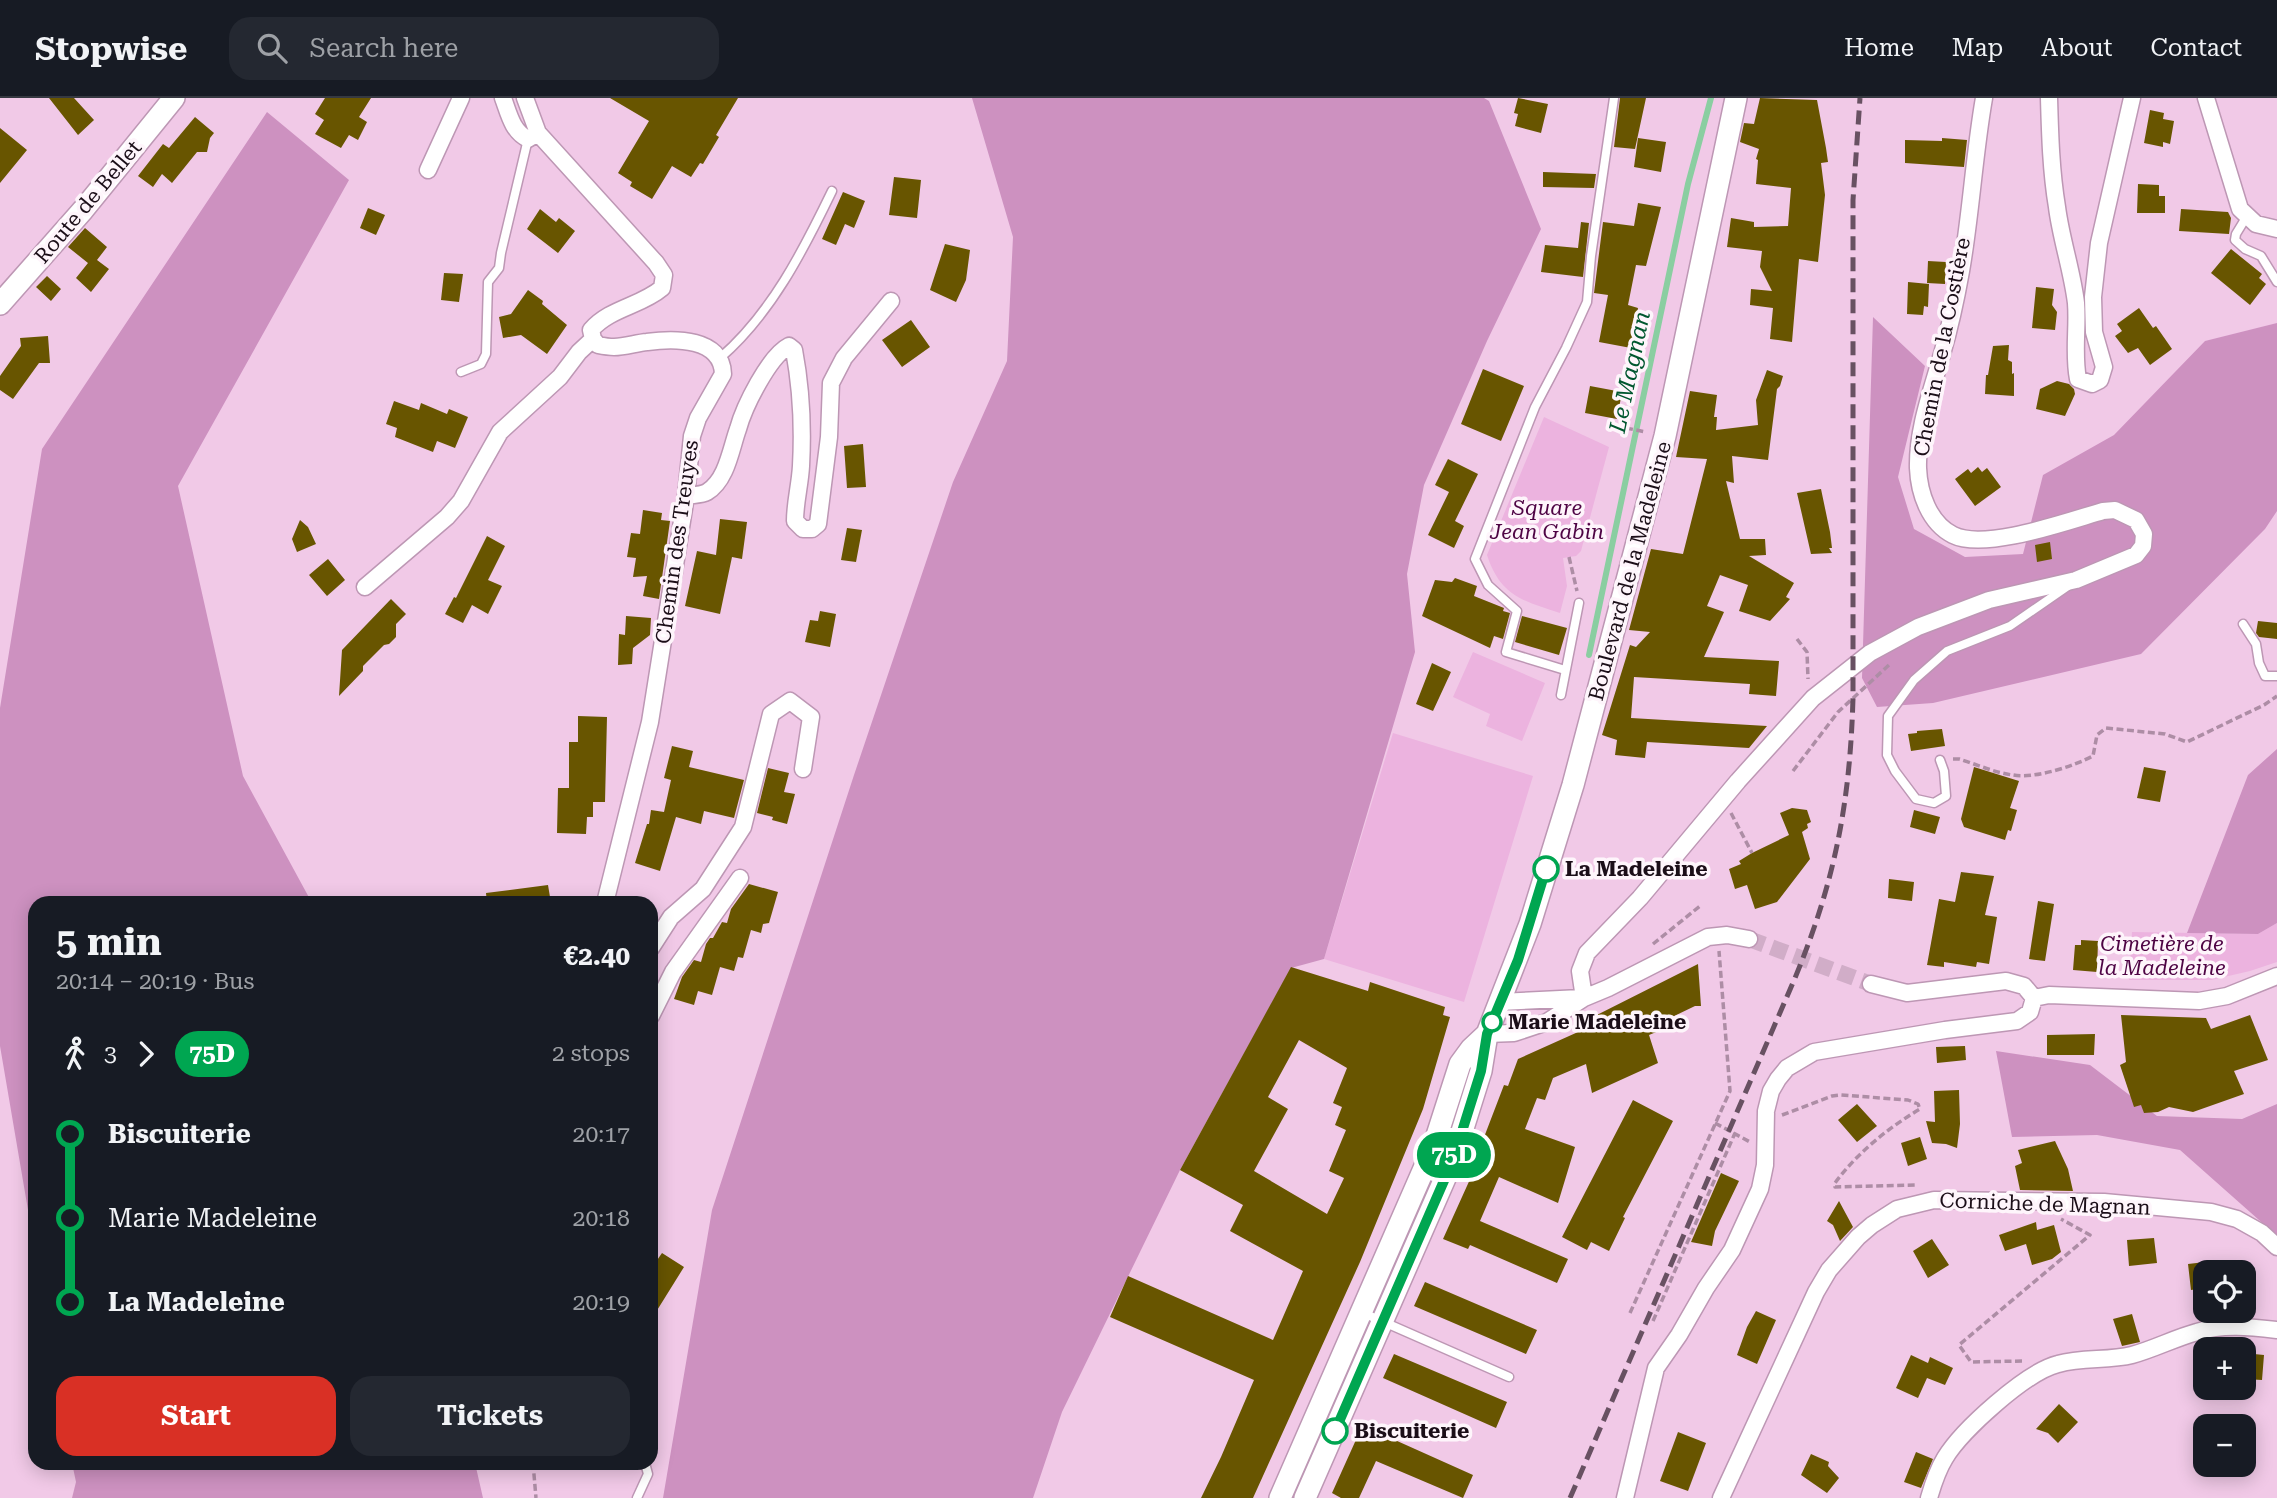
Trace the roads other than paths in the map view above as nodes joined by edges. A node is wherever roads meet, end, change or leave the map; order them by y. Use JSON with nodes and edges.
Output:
{"nodes":[{"id":1,"x":174,"y":98,"type":"edge"},
{"id":2,"x":461,"y":98,"type":"edge"},
{"id":3,"x":503,"y":98,"type":"edge"},
{"id":4,"x":525,"y":98,"type":"edge"},
{"id":5,"x":1614,"y":98,"type":"edge"},
{"id":6,"x":1736,"y":98,"type":"edge"},
{"id":7,"x":1984,"y":98,"type":"edge"},
{"id":8,"x":2049,"y":98,"type":"edge"},
{"id":9,"x":2132,"y":98,"type":"edge"},
{"id":10,"x":2206,"y":98,"type":"edge"},
{"id":11,"x":533,"y":136,"type":"junction"},
{"id":12,"x":428,"y":170,"type":"dead end"},
{"id":13,"x":832,"y":191,"type":"dead end"},
{"id":14,"x":2247,"y":216,"type":"junction"},
{"id":15,"x":2277,"y":229,"type":"edge"},
{"id":16,"x":2277,"y":282,"type":"edge"},
{"id":17,"x":3,"y":296,"type":"edge"},
{"id":18,"x":891,"y":301,"type":"dead end"},
{"id":19,"x":593,"y":340,"type":"junction"},
{"id":20,"x":720,"y":358,"type":"junction"},
{"id":21,"x":461,"y":372,"type":"dead end"},
{"id":22,"x":686,"y":496,"type":"junction"},
{"id":23,"x":2076,"y":580,"type":"junction"},
{"id":24,"x":365,"y":587,"type":"dead end"},
{"id":25,"x":1579,"y":603,"type":"road end"},
{"id":26,"x":2243,"y":624,"type":"dead end"},
{"id":27,"x":1565,"y":670,"type":"junction"},
{"id":28,"x":2277,"y":676,"type":"edge"},
{"id":29,"x":1561,"y":695,"type":"dead end"},
{"id":30,"x":1940,"y":760,"type":"road end"},
{"id":31,"x":803,"y":769,"type":"dead end"},
{"id":32,"x":740,"y":878,"type":"dead end"},
{"id":33,"x":607,"y":896,"type":"edge"},
{"id":34,"x":658,"y":937,"type":"edge"},
{"id":35,"x":1749,"y":939,"type":"tunnel mouth"},
{"id":36,"x":2277,"y":976,"type":"edge"},
{"id":37,"x":1871,"y":984,"type":"tunnel mouth"},
{"id":38,"x":1584,"y":998,"type":"junction"},
{"id":39,"x":2034,"y":998,"type":"junction"},
{"id":40,"x":658,"y":1002,"type":"edge"},
{"id":41,"x":1499,"y":1002,"type":"junction"},
{"id":42,"x":1487,"y":1034,"type":"junction"},
{"id":43,"x":2277,"y":1247,"type":"edge"},
{"id":44,"x":1361,"y":1312,"type":"junction"},
{"id":45,"x":1382,"y":1322,"type":"junction"},
{"id":46,"x":2277,"y":1330,"type":"edge"},
{"id":47,"x":1509,"y":1377,"type":"dead end"},
{"id":48,"x":647,"y":1470,"type":"edge"},
{"id":49,"x":637,"y":1498,"type":"edge"},
{"id":50,"x":1280,"y":1498,"type":"edge"},
{"id":51,"x":1305,"y":1498,"type":"edge"},
{"id":52,"x":1625,"y":1498,"type":"edge"},
{"id":53,"x":1721,"y":1498,"type":"edge"},
{"id":54,"x":1929,"y":1498,"type":"edge"}],
"edges":[{"from":1,"to":17,"type":"street","name":"Route de Bellet"},
{"from":2,"to":12,"type":"street"},
{"from":3,"to":11,"type":"street"},
{"from":4,"to":11,"type":"street"},
{"from":5,"to":27,"type":"lane"},
{"from":6,"to":41,"type":"street","name":"Boulevard de la Madeleine"},
{"from":7,"to":23,"type":"street","name":"Chemin de la Costière"},
{"from":8,"to":9,"type":"street"},
{"from":10,"to":14,"type":"street"},
{"from":11,"to":19,"type":"street"},
{"from":11,"to":21,"type":"lane"},
{"from":13,"to":20,"type":"lane"},
{"from":14,"to":15,"type":"street"},
{"from":14,"to":16,"type":"lane"},
{"from":18,"to":22,"type":"street"},
{"from":19,"to":20,"type":"street"},
{"from":19,"to":24,"type":"street"},
{"from":20,"to":22,"type":"street","name":"Chemin des Treuyes"},
{"from":22,"to":33,"type":"street","name":"Chemin des Treuyes"},
{"from":23,"to":30,"type":"lane"},
{"from":23,"to":38,"type":"street","name":"Chemin de la Costière"},
{"from":25,"to":27,"type":"lane"},
{"from":26,"to":28,"type":"lane"},
{"from":27,"to":29,"type":"lane"},
{"from":31,"to":34,"type":"street"},
{"from":32,"to":40,"type":"street"},
{"from":35,"to":38,"type":"street"},
{"from":36,"to":39,"type":"street"},
{"from":37,"to":39,"type":"street"},
{"from":38,"to":41,"type":"street"},
{"from":38,"to":42,"type":"street"},
{"from":39,"to":52,"type":"street"},
{"from":41,"to":42,"type":"street","name":"Boulevard de la Madeleine"},
{"from":42,"to":44,"type":"street","name":"Boulevard de la Madeleine"},
{"from":42,"to":45,"type":"street","name":"Boulevard de la Madeleine"},
{"from":43,"to":53,"type":"street","name":"Corniche de Magnan"},
{"from":44,"to":45,"type":"lane"},
{"from":44,"to":50,"type":"street","name":"Boulevard de la Madeleine"},
{"from":45,"to":47,"type":"lane"},
{"from":45,"to":51,"type":"street","name":"Boulevard de la Madeleine"},
{"from":46,"to":54,"type":"street"},
{"from":48,"to":49,"type":"lane"}]}
